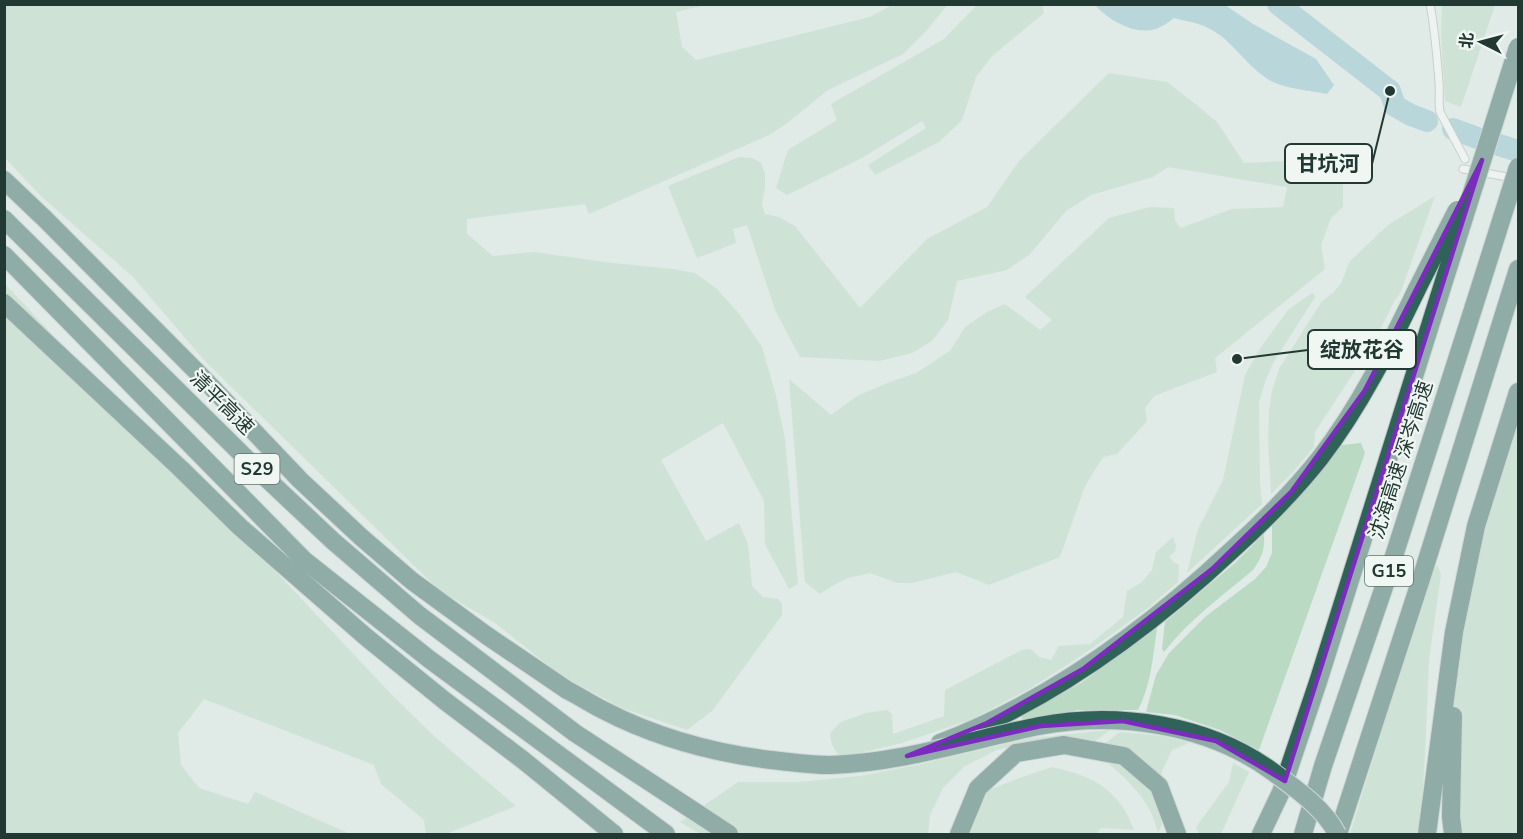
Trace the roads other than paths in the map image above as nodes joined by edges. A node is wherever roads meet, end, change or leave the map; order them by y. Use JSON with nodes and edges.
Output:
{"nodes":[{"id":1,"x":1430,"y":4,"type":"edge"},
{"id":2,"x":1518,"y":47,"type":"edge"},
{"id":3,"x":1473,"y":159,"type":"junction"},
{"id":4,"x":1518,"y":167,"type":"edge"},
{"id":5,"x":1463,"y":169,"type":"dead end"},
{"id":6,"x":1518,"y":179,"type":"edge"},
{"id":7,"x":4,"y":180,"type":"edge"},
{"id":8,"x":4,"y":219,"type":"edge"},
{"id":9,"x":4,"y":255,"type":"edge"},
{"id":10,"x":1518,"y":269,"type":"edge"},
{"id":11,"x":4,"y":303,"type":"edge"},
{"id":12,"x":1518,"y":392,"type":"edge"},
{"id":13,"x":1454,"y":632,"type":"junction"},
{"id":14,"x":908,"y":756,"type":"junction"},
{"id":15,"x":614,"y":834,"type":"edge"},
{"id":16,"x":666,"y":834,"type":"edge"},
{"id":17,"x":729,"y":834,"type":"edge"},
{"id":18,"x":959,"y":834,"type":"edge"},
{"id":19,"x":1177,"y":834,"type":"edge"},
{"id":20,"x":1260,"y":834,"type":"edge"},
{"id":21,"x":1303,"y":834,"type":"edge"},
{"id":22,"x":1338,"y":834,"type":"edge"},
{"id":23,"x":1427,"y":834,"type":"edge"},
{"id":24,"x":1453,"y":834,"type":"edge"}],
"edges":[{"from":1,"to":3,"type":"lane"},
{"from":2,"to":3,"type":"highway","bridge":true},
{"from":3,"to":14,"type":"highway","bridge":true},
{"from":3,"to":20,"type":"highway","bridge":true},
{"from":4,"to":21,"type":"highway","name":"沈海高速 深岑高速","number":"G15","bridge":true},
{"from":5,"to":6,"type":"lane"},
{"from":7,"to":14,"type":"highway","bridge":true},
{"from":8,"to":17,"type":"highway","name":"清平高速","number":"S29"},
{"from":9,"to":16,"type":"highway","number":"S29"},
{"from":10,"to":22,"type":"highway","number":"G15"},
{"from":11,"to":15,"type":"highway"},
{"from":12,"to":13,"type":"highway"},
{"from":13,"to":23,"type":"highway"},
{"from":13,"to":24,"type":"highway"},
{"from":14,"to":22,"type":"highway","bridge":true},
{"from":18,"to":19,"type":"highway"}]}
